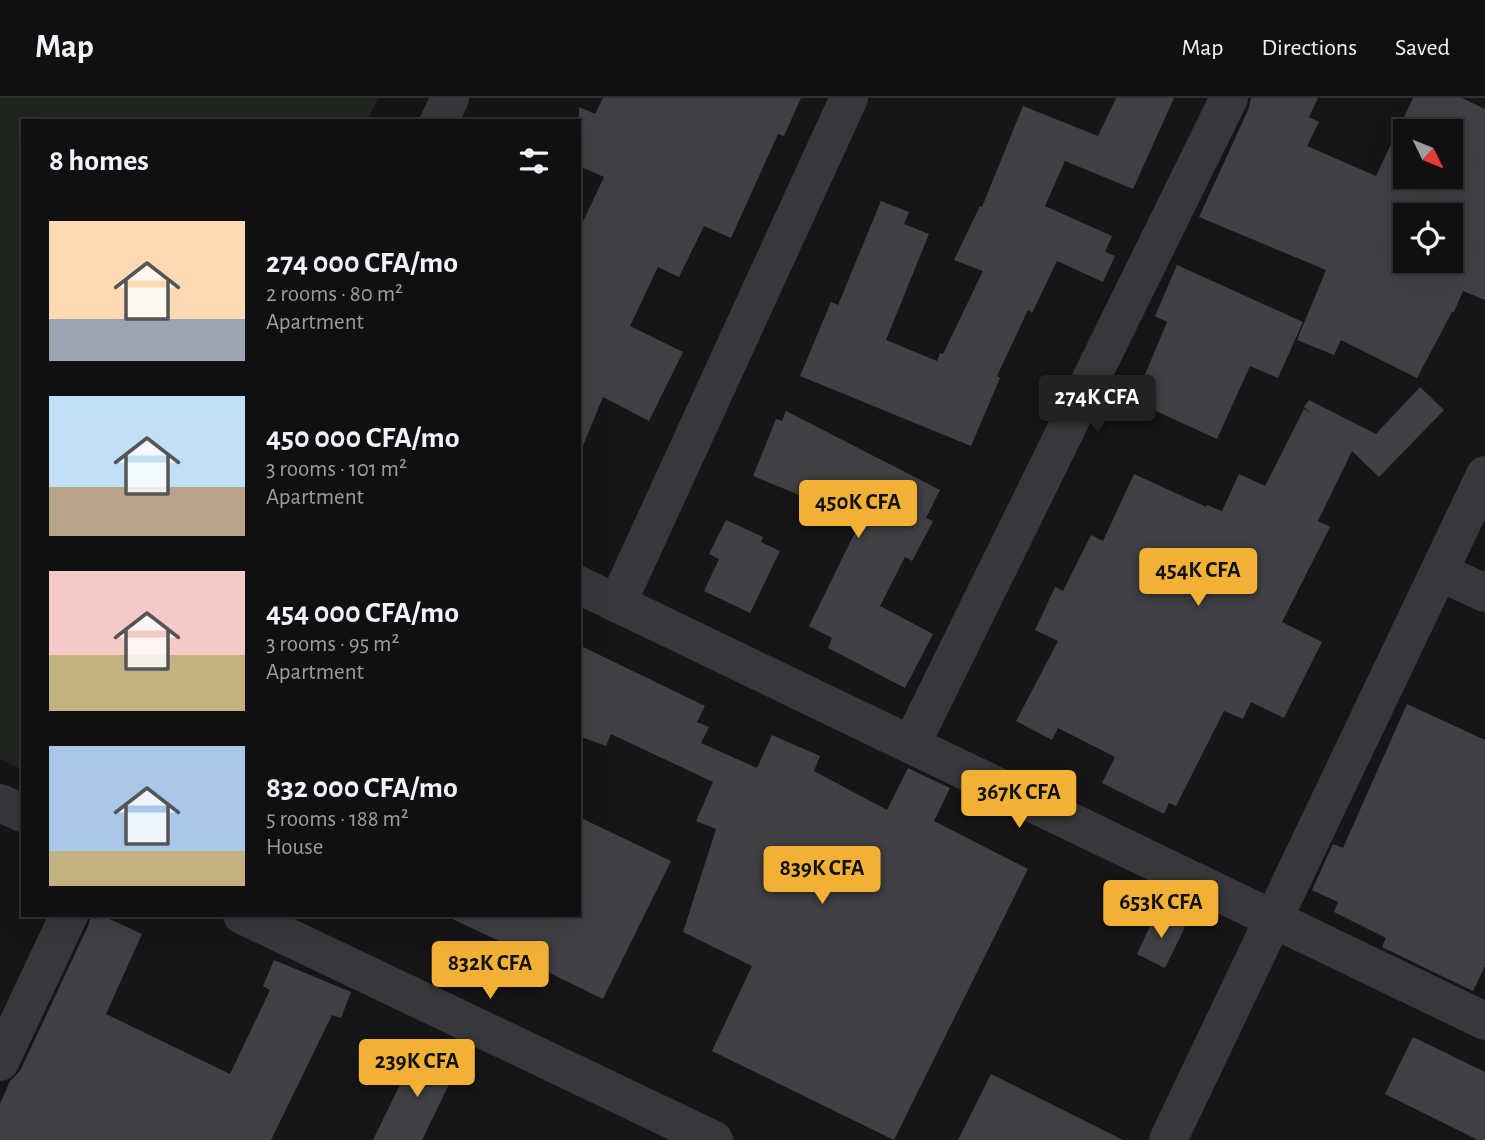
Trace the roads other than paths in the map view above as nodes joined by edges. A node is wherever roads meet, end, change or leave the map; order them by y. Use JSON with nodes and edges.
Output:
{"nodes":[{"id":1,"x":450,"y":98,"type":"edge"},
{"id":2,"x":849,"y":98,"type":"edge"},
{"id":3,"x":1229,"y":98,"type":"edge"},
{"id":4,"x":440,"y":119,"type":"edge"},
{"id":5,"x":1485,"y":475,"type":"edge"},
{"id":6,"x":1438,"y":572,"type":"junction"},
{"id":7,"x":581,"y":586,"type":"edge"},
{"id":8,"x":1485,"y":593,"type":"edge"},
{"id":9,"x":617,"y":604,"type":"junction"},
{"id":10,"x":911,"y":745,"type":"junction"},
{"id":11,"x":0,"y":803,"type":"edge"},
{"id":12,"x":21,"y":812,"type":"edge"},
{"id":13,"x":68,"y":917,"type":"edge"},
{"id":14,"x":246,"y":917,"type":"edge"},
{"id":15,"x":1273,"y":919,"type":"junction"},
{"id":16,"x":1485,"y":1021,"type":"edge"},
{"id":17,"x":0,"y":1062,"type":"edge"},
{"id":18,"x":714,"y":1140,"type":"edge"},
{"id":19,"x":1168,"y":1140,"type":"edge"}],
"edges":[{"from":1,"to":4,"type":"street"},
{"from":2,"to":9,"type":"street"},
{"from":3,"to":10,"type":"street"},
{"from":5,"to":6,"type":"street"},
{"from":6,"to":8,"type":"street"},
{"from":6,"to":15,"type":"street"},
{"from":7,"to":9,"type":"street"},
{"from":9,"to":10,"type":"street"},
{"from":10,"to":15,"type":"street"},
{"from":11,"to":12,"type":"street"},
{"from":13,"to":17,"type":"street"},
{"from":14,"to":18,"type":"street"},
{"from":15,"to":16,"type":"street"},
{"from":15,"to":19,"type":"street"}]}
